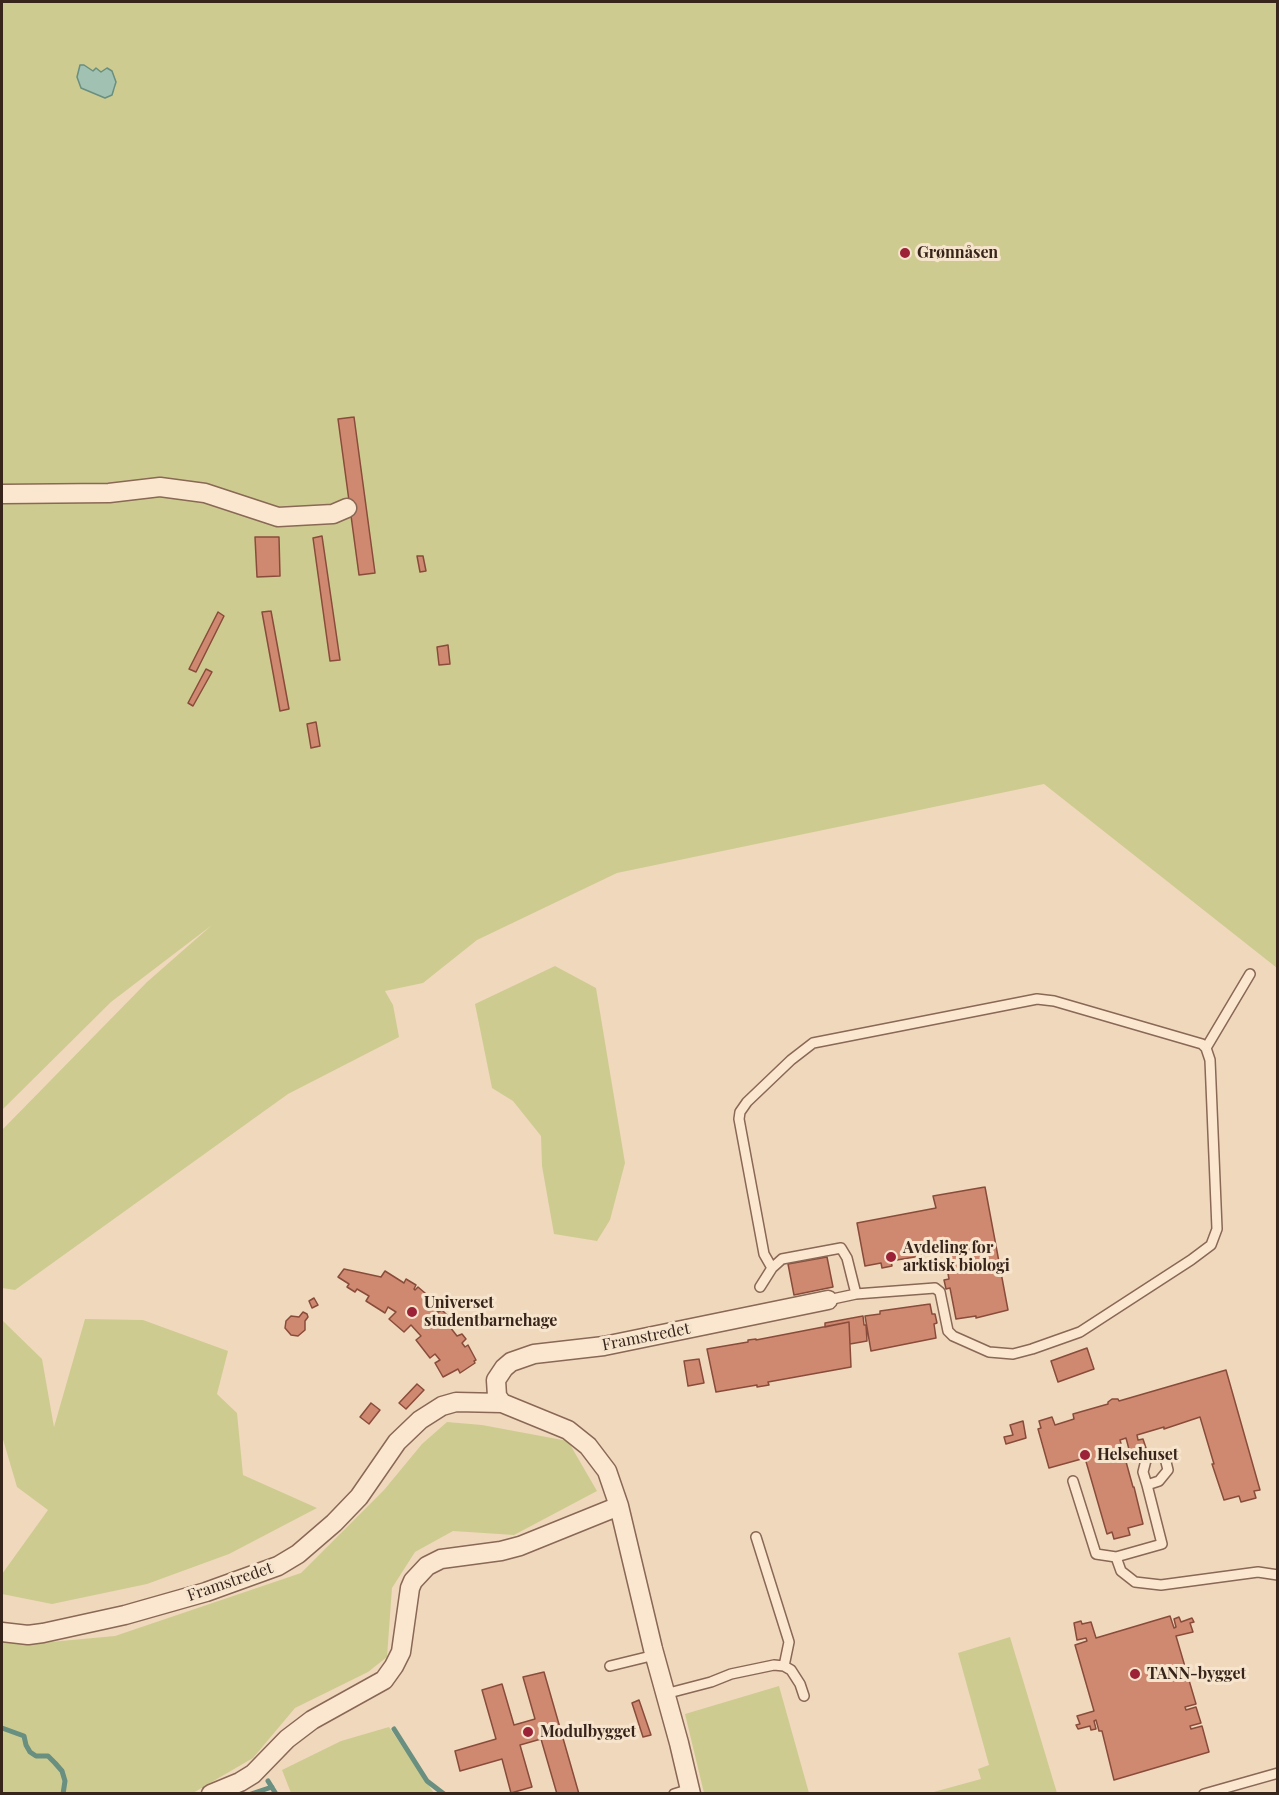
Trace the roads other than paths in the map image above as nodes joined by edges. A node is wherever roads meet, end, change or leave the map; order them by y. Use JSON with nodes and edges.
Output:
{"nodes":[{"id":1,"x":2,"y":494,"type":"edge"},
{"id":2,"x":347,"y":508,"type":"dead end"},
{"id":3,"x":1250,"y":974,"type":"dead end"},
{"id":4,"x":1206,"y":1048,"type":"junction"},
{"id":5,"x":772,"y":1268,"type":"junction"},
{"id":6,"x":760,"y":1287,"type":"dead end"},
{"id":7,"x":856,"y":1294,"type":"junction"},
{"id":8,"x":828,"y":1300,"type":"joint"},
{"id":9,"x":502,"y":1402,"type":"junction"},
{"id":10,"x":1073,"y":1481,"type":"dead end"},
{"id":11,"x":1147,"y":1485,"type":"dead end"},
{"id":12,"x":619,"y":1506,"type":"junction"},
{"id":13,"x":756,"y":1537,"type":"dead end"},
{"id":14,"x":1116,"y":1557,"type":"junction"},
{"id":15,"x":1278,"y":1575,"type":"edge"},
{"id":16,"x":2,"y":1632,"type":"edge"},
{"id":17,"x":655,"y":1655,"type":"junction"},
{"id":18,"x":610,"y":1666,"type":"dead end"},
{"id":19,"x":784,"y":1666,"type":"junction"},
{"id":20,"x":665,"y":1694,"type":"junction"},
{"id":21,"x":804,"y":1696,"type":"dead end"},
{"id":22,"x":1278,"y":1773,"type":"edge"},
{"id":23,"x":685,"y":1792,"type":"edge"},
{"id":24,"x":210,"y":1794,"type":"edge"},
{"id":25,"x":1204,"y":1794,"type":"edge"}],
"edges":[{"from":1,"to":2,"type":"street"},
{"from":3,"to":4,"type":"lane"},
{"from":4,"to":5,"type":"lane"},
{"from":4,"to":7,"type":"lane"},
{"from":5,"to":6,"type":"lane"},
{"from":5,"to":7,"type":"lane"},
{"from":7,"to":8,"type":"lane"},
{"from":8,"to":9,"type":"street","name":"Framstredet"},
{"from":9,"to":12,"type":"street","name":"Framstredet"},
{"from":9,"to":16,"type":"street","name":"Framstredet"},
{"from":10,"to":14,"type":"lane"},
{"from":11,"to":14,"type":"lane"},
{"from":12,"to":17,"type":"street","name":"Framstredet"},
{"from":12,"to":24,"type":"street"},
{"from":13,"to":19,"type":"lane"},
{"from":14,"to":15,"type":"lane"},
{"from":17,"to":18,"type":"lane"},
{"from":17,"to":20,"type":"street","name":"Framstredet"},
{"from":19,"to":20,"type":"lane"},
{"from":19,"to":21,"type":"lane"},
{"from":20,"to":23,"type":"street","name":"Framstredet"},
{"from":22,"to":25,"type":"lane"}]}
